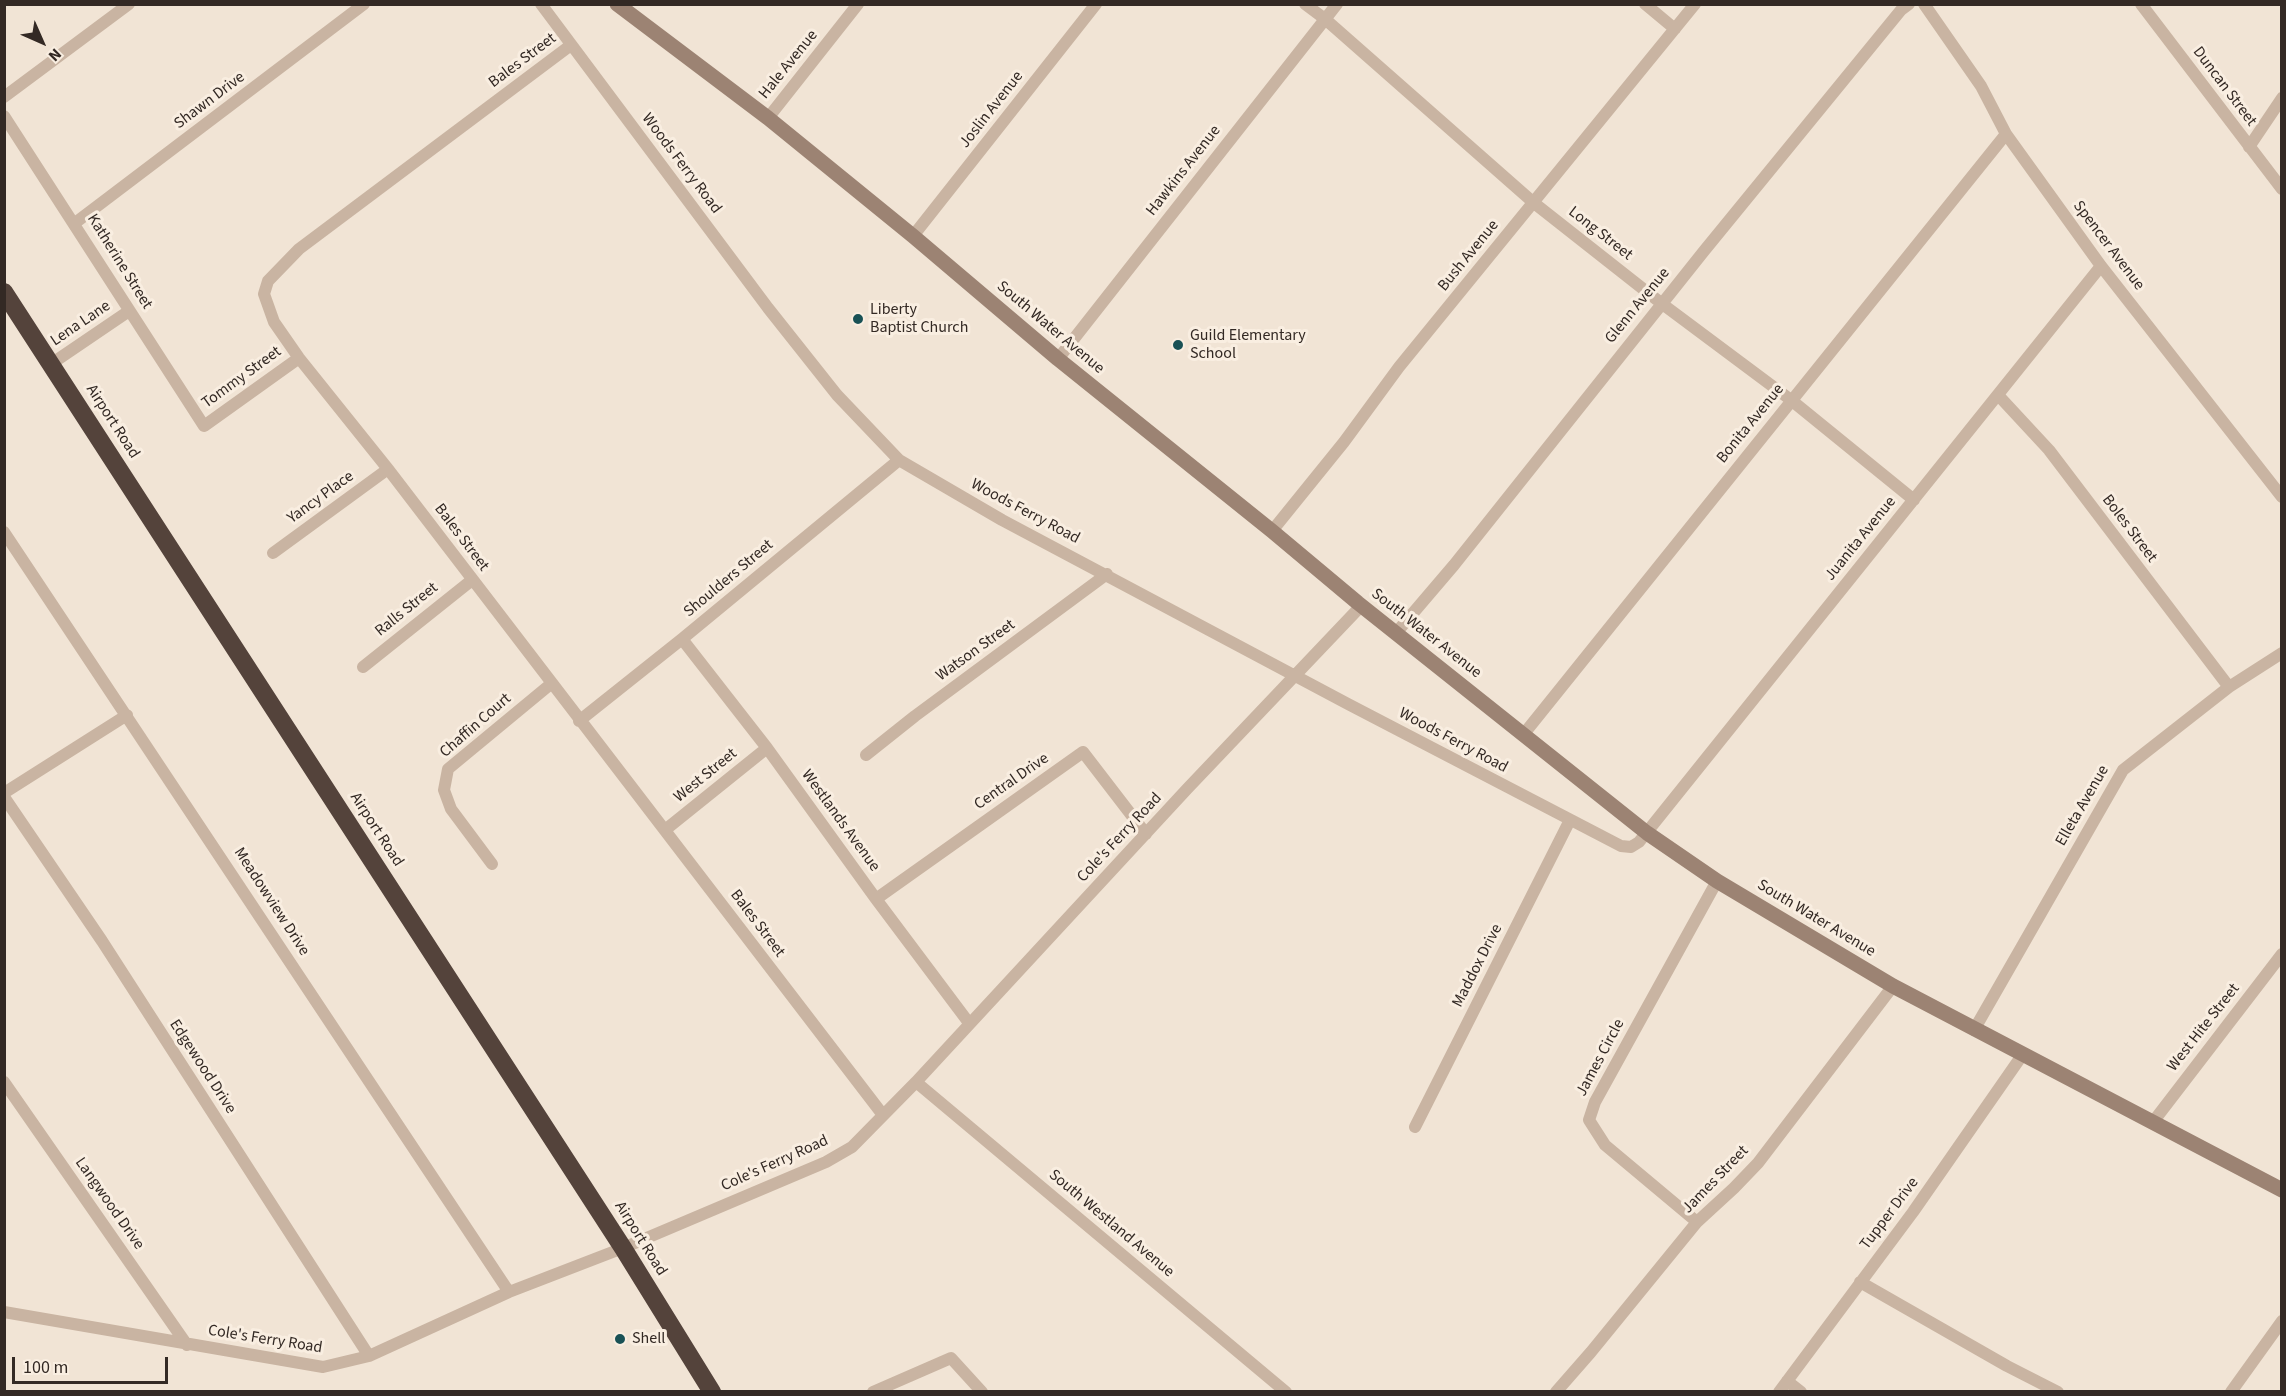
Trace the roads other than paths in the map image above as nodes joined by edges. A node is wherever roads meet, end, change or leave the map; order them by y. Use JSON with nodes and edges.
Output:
{"nodes":[{"id":1,"x":129,"y":4,"type":"edge"},
{"id":2,"x":364,"y":4,"type":"edge"},
{"id":3,"x":541,"y":4,"type":"edge"},
{"id":4,"x":617,"y":4,"type":"edge"},
{"id":5,"x":858,"y":4,"type":"edge"},
{"id":6,"x":1096,"y":4,"type":"edge"},
{"id":7,"x":1305,"y":4,"type":"edge"},
{"id":8,"x":1337,"y":4,"type":"edge"},
{"id":9,"x":1645,"y":4,"type":"edge"},
{"id":10,"x":1695,"y":4,"type":"edge"},
{"id":11,"x":1910,"y":4,"type":"edge"},
{"id":12,"x":1923,"y":4,"type":"edge"},
{"id":13,"x":2141,"y":4,"type":"edge"},
{"id":14,"x":635,"y":10,"type":"edge"},
{"id":15,"x":1325,"y":19,"type":"junction"},
{"id":16,"x":1675,"y":29,"type":"junction"},
{"id":17,"x":571,"y":45,"type":"junction"},
{"id":18,"x":4,"y":97,"type":"edge"},
{"id":19,"x":2282,"y":98,"type":"edge"},
{"id":20,"x":4,"y":116,"type":"edge"},
{"id":21,"x":768,"y":118,"type":"junction"},
{"id":22,"x":2006,"y":134,"type":"junction"},
{"id":23,"x":2249,"y":147,"type":"junction"},
{"id":24,"x":2282,"y":189,"type":"edge"},
{"id":25,"x":1534,"y":203,"type":"junction"},
{"id":26,"x":75,"y":223,"type":"junction"},
{"id":27,"x":914,"y":236,"type":"junction"},
{"id":28,"x":2101,"y":266,"type":"junction"},
{"id":29,"x":4,"y":292,"type":"edge"},
{"id":30,"x":1661,"y":303,"type":"junction"},
{"id":31,"x":129,"y":311,"type":"junction"},
{"id":32,"x":298,"y":358,"type":"junction"},
{"id":33,"x":1058,"y":358,"type":"junction"},
{"id":34,"x":51,"y":364,"type":"junction"},
{"id":35,"x":1998,"y":395,"type":"junction"},
{"id":36,"x":1791,"y":400,"type":"junction"},
{"id":37,"x":204,"y":426,"type":"joint"},
{"id":38,"x":898,"y":460,"type":"junction"},
{"id":39,"x":388,"y":469,"type":"junction"},
{"id":40,"x":2282,"y":497,"type":"edge"},
{"id":41,"x":1914,"y":500,"type":"junction"},
{"id":42,"x":1272,"y":531,"type":"junction"},
{"id":43,"x":4,"y":532,"type":"edge"},
{"id":44,"x":273,"y":553,"type":"dead end"},
{"id":45,"x":1107,"y":574,"type":"junction"},
{"id":46,"x":472,"y":580,"type":"junction"},
{"id":47,"x":1361,"y":606,"type":"junction"},
{"id":48,"x":1396,"y":633,"type":"junction"},
{"id":49,"x":682,"y":639,"type":"junction"},
{"id":50,"x":2282,"y":653,"type":"edge"},
{"id":51,"x":363,"y":667,"type":"dead end"},
{"id":52,"x":1294,"y":675,"type":"junction"},
{"id":53,"x":552,"y":683,"type":"junction"},
{"id":54,"x":2229,"y":687,"type":"junction"},
{"id":55,"x":127,"y":715,"type":"junction"},
{"id":56,"x":579,"y":721,"type":"junction"},
{"id":57,"x":1523,"y":735,"type":"junction"},
{"id":58,"x":767,"y":748,"type":"junction"},
{"id":59,"x":866,"y":755,"type":"dead end"},
{"id":60,"x":4,"y":795,"type":"edge"},
{"id":61,"x":1570,"y":820,"type":"junction"},
{"id":62,"x":665,"y":830,"type":"junction"},
{"id":63,"x":1647,"y":833,"type":"junction"},
{"id":64,"x":1146,"y":834,"type":"junction"},
{"id":65,"x":492,"y":864,"type":"dead end"},
{"id":66,"x":1717,"y":881,"type":"junction"},
{"id":67,"x":876,"y":899,"type":"junction"},
{"id":68,"x":2282,"y":954,"type":"edge"},
{"id":69,"x":1893,"y":986,"type":"junction"},
{"id":70,"x":969,"y":1023,"type":"junction"},
{"id":71,"x":1974,"y":1030,"type":"junction"},
{"id":72,"x":2023,"y":1054,"type":"junction"},
{"id":73,"x":4,"y":1082,"type":"edge"},
{"id":74,"x":916,"y":1082,"type":"junction"},
{"id":75,"x":883,"y":1115,"type":"junction"},
{"id":76,"x":2153,"y":1122,"type":"junction"},
{"id":77,"x":1415,"y":1127,"type":"dead end"},
{"id":78,"x":2281,"y":1190,"type":"edge"},
{"id":79,"x":1697,"y":1222,"type":"junction"},
{"id":80,"x":623,"y":1248,"type":"junction"},
{"id":81,"x":1860,"y":1282,"type":"junction"},
{"id":82,"x":509,"y":1292,"type":"junction"},
{"id":83,"x":4,"y":1312,"type":"edge"},
{"id":84,"x":2282,"y":1321,"type":"edge"},
{"id":85,"x":187,"y":1345,"type":"junction"},
{"id":86,"x":369,"y":1356,"type":"junction"},
{"id":87,"x":1787,"y":1381,"type":"junction"},
{"id":88,"x":712,"y":1392,"type":"edge"},
{"id":89,"x":873,"y":1392,"type":"edge"},
{"id":90,"x":982,"y":1392,"type":"edge"},
{"id":91,"x":1286,"y":1392,"type":"edge"},
{"id":92,"x":1556,"y":1392,"type":"edge"},
{"id":93,"x":1779,"y":1392,"type":"edge"},
{"id":94,"x":1801,"y":1392,"type":"edge"},
{"id":95,"x":2058,"y":1392,"type":"edge"},
{"id":96,"x":2231,"y":1392,"type":"edge"}],
"edges":[{"from":1,"to":18,"type":"street"},
{"from":2,"to":26,"type":"street","name":"Shawn Drive"},
{"from":3,"to":17,"type":"street","name":"Woods Ferry Road"},
{"from":4,"to":14,"type":"main road","name":"South Water Avenue"},
{"from":5,"to":21,"type":"street","name":"Hale Avenue"},
{"from":6,"to":27,"type":"street","name":"Joslin Avenue"},
{"from":7,"to":15,"type":"street","name":"Long Street"},
{"from":8,"to":15,"type":"street","name":"Hawkins Avenue"},
{"from":9,"to":16,"type":"street"},
{"from":10,"to":16,"type":"street","name":"Bush Avenue"},
{"from":11,"to":30,"type":"street","name":"Glenn Avenue"},
{"from":12,"to":22,"type":"street","name":"Spencer Avenue"},
{"from":13,"to":23,"type":"street","name":"Duncan Street"},
{"from":14,"to":21,"type":"main road","name":"South Water Avenue"},
{"from":15,"to":25,"type":"street","name":"Long Street"},
{"from":15,"to":33,"type":"street","name":"Hawkins Avenue"},
{"from":16,"to":25,"type":"street","name":"Bush Avenue"},
{"from":17,"to":32,"type":"street","name":"Bales Street"},
{"from":17,"to":38,"type":"street","name":"Woods Ferry Road"},
{"from":19,"to":23,"type":"street"},
{"from":20,"to":26,"type":"street","name":"Katherine Street"},
{"from":21,"to":27,"type":"main road","name":"South Water Avenue"},
{"from":22,"to":28,"type":"street","name":"Spencer Avenue"},
{"from":22,"to":36,"type":"street","name":"Bonita Avenue"},
{"from":23,"to":24,"type":"street","name":"Duncan Street"},
{"from":25,"to":30,"type":"street","name":"Long Street"},
{"from":25,"to":42,"type":"street","name":"Bush Avenue"},
{"from":26,"to":31,"type":"street","name":"Katherine Street"},
{"from":27,"to":33,"type":"main road","name":"South Water Avenue"},
{"from":28,"to":35,"type":"street","name":"Juanita Avenue"},
{"from":28,"to":40,"type":"street","name":"Spencer Avenue"},
{"from":29,"to":34,"type":"highway","name":"Airport Road"},
{"from":30,"to":36,"type":"street","name":"Long Street"},
{"from":30,"to":48,"type":"street","name":"Glenn Avenue"},
{"from":31,"to":34,"type":"street","name":"Lena Lane"},
{"from":31,"to":37,"type":"street","name":"Katherine Street"},
{"from":32,"to":37,"type":"street","name":"Tommy Street"},
{"from":32,"to":39,"type":"street","name":"Bales Street"},
{"from":33,"to":42,"type":"main road","name":"South Water Avenue"},
{"from":34,"to":80,"type":"highway","name":"Airport Road"},
{"from":35,"to":41,"type":"street","name":"Juanita Avenue"},
{"from":35,"to":54,"type":"street","name":"Boles Street"},
{"from":36,"to":41,"type":"street","name":"Long Street"},
{"from":36,"to":57,"type":"street","name":"Bonita Avenue"},
{"from":38,"to":45,"type":"street","name":"Woods Ferry Road"},
{"from":38,"to":49,"type":"street","name":"Shoulders Street"},
{"from":39,"to":44,"type":"street","name":"Yancy Place"},
{"from":39,"to":46,"type":"street","name":"Bales Street"},
{"from":41,"to":63,"type":"street","name":"Juanita Avenue"},
{"from":42,"to":47,"type":"main road","name":"South Water Avenue"},
{"from":43,"to":55,"type":"street","name":"Meadowview Drive"},
{"from":45,"to":52,"type":"street","name":"Woods Ferry Road"},
{"from":45,"to":59,"type":"street","name":"Watson Street"},
{"from":46,"to":51,"type":"street","name":"Ralls Street"},
{"from":46,"to":53,"type":"street","name":"Bales Street"},
{"from":47,"to":48,"type":"main road","name":"South Water Avenue"},
{"from":47,"to":52,"type":"street","name":"Cole's Ferry Road"},
{"from":48,"to":57,"type":"main road","name":"South Water Avenue"},
{"from":49,"to":56,"type":"street","name":"Shoulders Street"},
{"from":49,"to":58,"type":"street","name":"Westlands Avenue"},
{"from":50,"to":54,"type":"street","name":"Elleta Avenue"},
{"from":52,"to":61,"type":"street","name":"Woods Ferry Road"},
{"from":52,"to":64,"type":"street","name":"Cole's Ferry Road"},
{"from":53,"to":56,"type":"street","name":"Bales Street"},
{"from":53,"to":65,"type":"street","name":"Chaffin Court"},
{"from":54,"to":71,"type":"street","name":"Elleta Avenue"},
{"from":55,"to":60,"type":"street"},
{"from":55,"to":82,"type":"street","name":"Meadowview Drive"},
{"from":56,"to":62,"type":"street","name":"Bales Street"},
{"from":57,"to":63,"type":"main road","name":"South Water Avenue"},
{"from":58,"to":62,"type":"street","name":"West Street"},
{"from":58,"to":67,"type":"street","name":"Westlands Avenue"},
{"from":60,"to":86,"type":"street","name":"Edgewood Drive"},
{"from":61,"to":63,"type":"street","name":"Woods Ferry Road"},
{"from":61,"to":77,"type":"street","name":"Maddox Drive"},
{"from":62,"to":75,"type":"street","name":"Bales Street"},
{"from":63,"to":66,"type":"main road","name":"South Water Avenue"},
{"from":64,"to":67,"type":"street","name":"Central Drive"},
{"from":64,"to":70,"type":"street","name":"Cole's Ferry Road"},
{"from":66,"to":69,"type":"main road","name":"South Water Avenue"},
{"from":66,"to":79,"type":"street","name":"James Circle"},
{"from":67,"to":70,"type":"street","name":"Westlands Avenue"},
{"from":68,"to":76,"type":"street","name":"West Hite Street"},
{"from":69,"to":71,"type":"main road","name":"South Water Avenue"},
{"from":69,"to":79,"type":"street","name":"James Street"},
{"from":70,"to":74,"type":"street","name":"Cole's Ferry Road"},
{"from":71,"to":72,"type":"main road","name":"South Water Avenue"},
{"from":72,"to":76,"type":"main road","name":"South Water Avenue"},
{"from":72,"to":81,"type":"street","name":"Tupper Drive"},
{"from":73,"to":85,"type":"street","name":"Langwood Drive"},
{"from":74,"to":75,"type":"street","name":"Cole's Ferry Road"},
{"from":74,"to":91,"type":"street","name":"South Westland Avenue"},
{"from":75,"to":80,"type":"street","name":"Cole's Ferry Road"},
{"from":76,"to":78,"type":"main road","name":"South Water Avenue"},
{"from":79,"to":92,"type":"street","name":"James Street"},
{"from":80,"to":82,"type":"street","name":"Cole's Ferry Road"},
{"from":80,"to":88,"type":"highway","name":"Airport Road"},
{"from":81,"to":87,"type":"street","name":"Tupper Drive"},
{"from":81,"to":95,"type":"street"},
{"from":82,"to":86,"type":"street","name":"Cole's Ferry Road"},
{"from":83,"to":85,"type":"street","name":"Cole's Ferry Road"},
{"from":84,"to":96,"type":"street"},
{"from":85,"to":86,"type":"street","name":"Cole's Ferry Road"},
{"from":87,"to":93,"type":"street","name":"Tupper Drive"},
{"from":87,"to":94,"type":"street"},
{"from":89,"to":90,"type":"street"}]}
